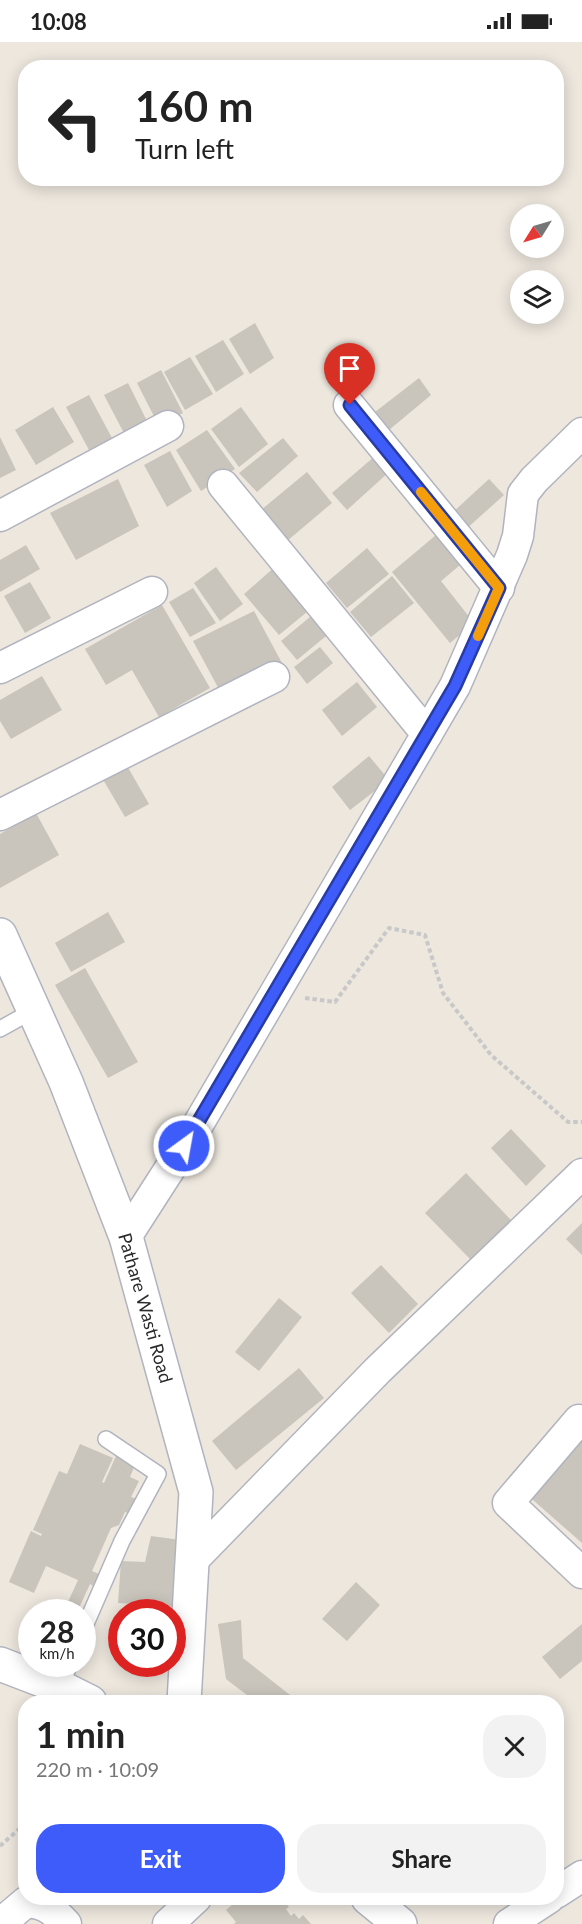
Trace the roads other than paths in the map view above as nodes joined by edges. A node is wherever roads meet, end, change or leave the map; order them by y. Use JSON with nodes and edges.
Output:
{"nodes":[{"id":1,"x":350,"y":405,"type":"dead end"},
{"id":2,"x":168,"y":426,"type":"dead end"},
{"id":3,"x":582,"y":433,"type":"edge"},
{"id":4,"x":223,"y":484,"type":"dead end"},
{"id":5,"x":0,"y":516,"type":"edge"},
{"id":6,"x":499,"y":588,"type":"junction"},
{"id":7,"x":153,"y":592,"type":"dead end"},
{"id":8,"x":0,"y":668,"type":"edge"},
{"id":9,"x":273,"y":677,"type":"dead end"},
{"id":10,"x":427,"y":734,"type":"junction"},
{"id":11,"x":0,"y":815,"type":"edge"},
{"id":12,"x":0,"y":935,"type":"edge"},
{"id":13,"x":34,"y":1010,"type":"junction"},
{"id":14,"x":0,"y":1029,"type":"edge"},
{"id":15,"x":582,"y":1174,"type":"edge"},
{"id":16,"x":126,"y":1237,"type":"junction"},
{"id":17,"x":582,"y":1423,"type":"edge"},
{"id":18,"x":106,"y":1439,"type":"dead end"},
{"id":19,"x":192,"y":1561,"type":"junction"},
{"id":20,"x":582,"y":1573,"type":"edge"},
{"id":21,"x":96,"y":1601,"type":"edge"},
{"id":22,"x":0,"y":1664,"type":"edge"},
{"id":23,"x":18,"y":1667,"type":"edge"},
{"id":24,"x":67,"y":1677,"type":"edge"},
{"id":25,"x":84,"y":1695,"type":"edge"},
{"id":26,"x":184,"y":1695,"type":"edge"},
{"id":27,"x":582,"y":1876,"type":"edge"},
{"id":28,"x":564,"y":1888,"type":"edge"},
{"id":29,"x":22,"y":1905,"type":"edge"},
{"id":30,"x":44,"y":1905,"type":"edge"},
{"id":31,"x":188,"y":1905,"type":"edge"},
{"id":32,"x":377,"y":1905,"type":"edge"},
{"id":33,"x":538,"y":1905,"type":"edge"},
{"id":34,"x":0,"y":1924,"type":"edge"},
{"id":35,"x":66,"y":1924,"type":"edge"},
{"id":36,"x":168,"y":1924,"type":"edge"},
{"id":37,"x":400,"y":1924,"type":"edge"},
{"id":38,"x":508,"y":1924,"type":"edge"}],
"edges":[{"from":1,"to":6,"type":"street"},
{"from":2,"to":5,"type":"street"},
{"from":3,"to":6,"type":"street"},
{"from":4,"to":10,"type":"street"},
{"from":6,"to":10,"type":"street"},
{"from":7,"to":8,"type":"street"},
{"from":9,"to":11,"type":"street"},
{"from":10,"to":16,"type":"street"},
{"from":12,"to":13,"type":"street","name":"Pathare Wasti Road"},
{"from":13,"to":14,"type":"lane"},
{"from":13,"to":16,"type":"street","name":"Pathare Wasti Road"},
{"from":15,"to":19,"type":"street"},
{"from":16,"to":19,"type":"street","name":"Pathare Wasti Road"},
{"from":17,"to":20,"type":"street"},
{"from":18,"to":21,"type":"lane"},
{"from":19,"to":26,"type":"street","name":"Pathare Wasti Road"},
{"from":22,"to":23,"type":"street"},
{"from":24,"to":25,"type":"street"},
{"from":27,"to":28,"type":"street"},
{"from":29,"to":34,"type":"street"},
{"from":30,"to":35,"type":"street"},
{"from":31,"to":36,"type":"street"},
{"from":32,"to":37,"type":"street"},
{"from":33,"to":38,"type":"street"}]}
